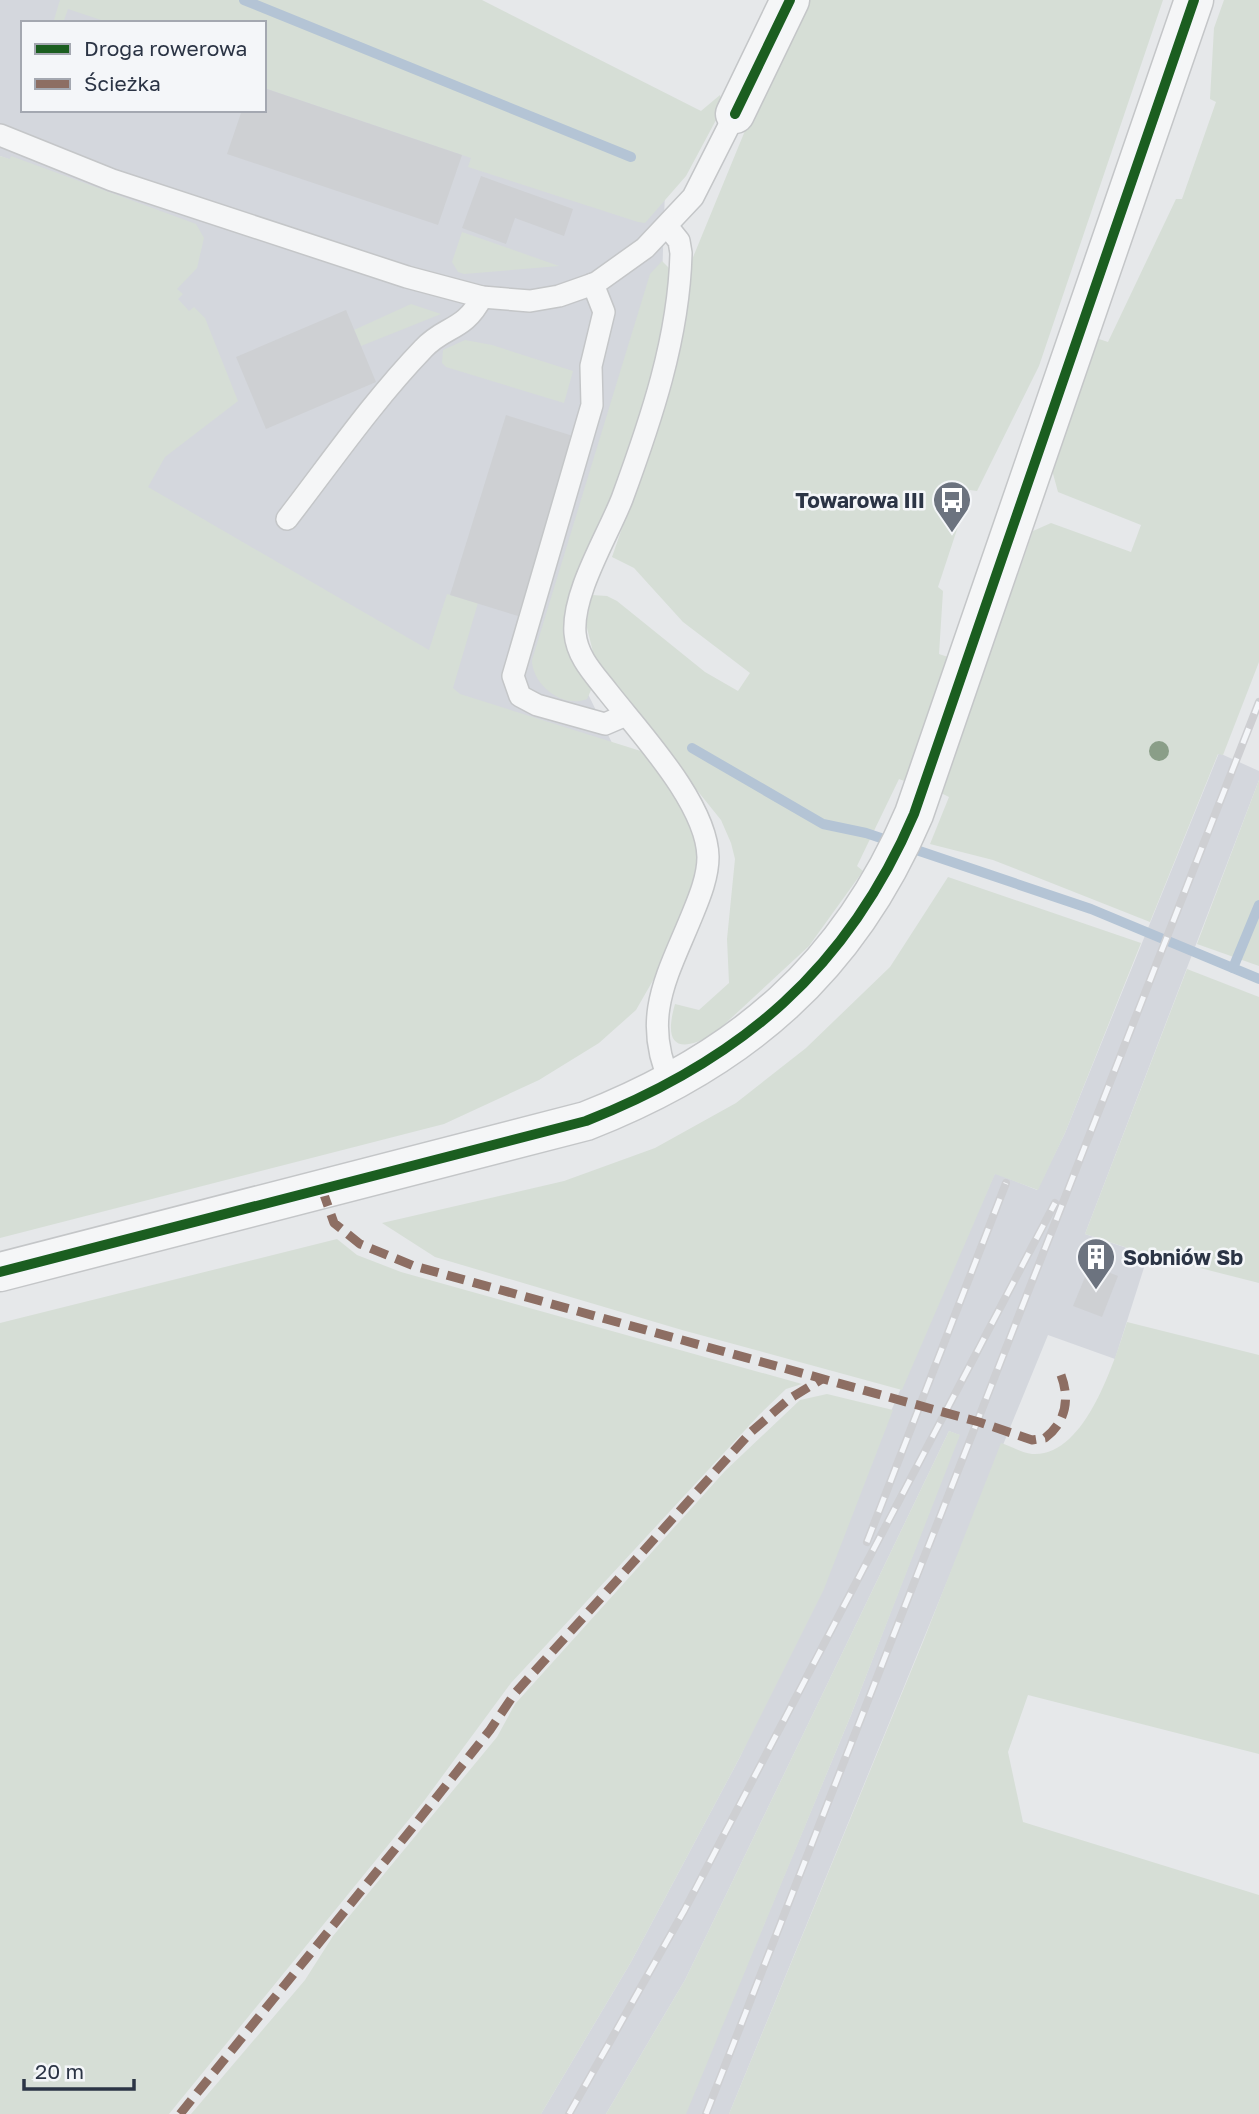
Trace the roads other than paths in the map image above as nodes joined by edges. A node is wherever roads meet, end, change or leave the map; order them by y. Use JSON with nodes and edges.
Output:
{"nodes":[{"id":1,"x":790,"y":0,"type":"edge"},
{"id":2,"x":1194,"y":0,"type":"edge"},
{"id":3,"x":735,"y":114,"type":"joint"},
{"id":4,"x":0,"y":135,"type":"edge"},
{"id":5,"x":667,"y":226,"type":"junction"},
{"id":6,"x":593,"y":284,"type":"junction"},
{"id":7,"x":482,"y":297,"type":"junction"},
{"id":8,"x":287,"y":519,"type":"dead end"},
{"id":9,"x":626,"y":715,"type":"junction"},
{"id":10,"x":671,"y":1084,"type":"junction"},
{"id":11,"x":0,"y":1272,"type":"edge"}],
"edges":[{"from":1,"to":3,"type":"street"},
{"from":2,"to":10,"type":"street"},
{"from":3,"to":5,"type":"lane"},
{"from":4,"to":7,"type":"lane"},
{"from":5,"to":6,"type":"lane"},
{"from":5,"to":9,"type":"lane"},
{"from":6,"to":7,"type":"lane"},
{"from":6,"to":9,"type":"lane"},
{"from":7,"to":8,"type":"lane"},
{"from":9,"to":10,"type":"lane"},
{"from":10,"to":11,"type":"street"}]}
